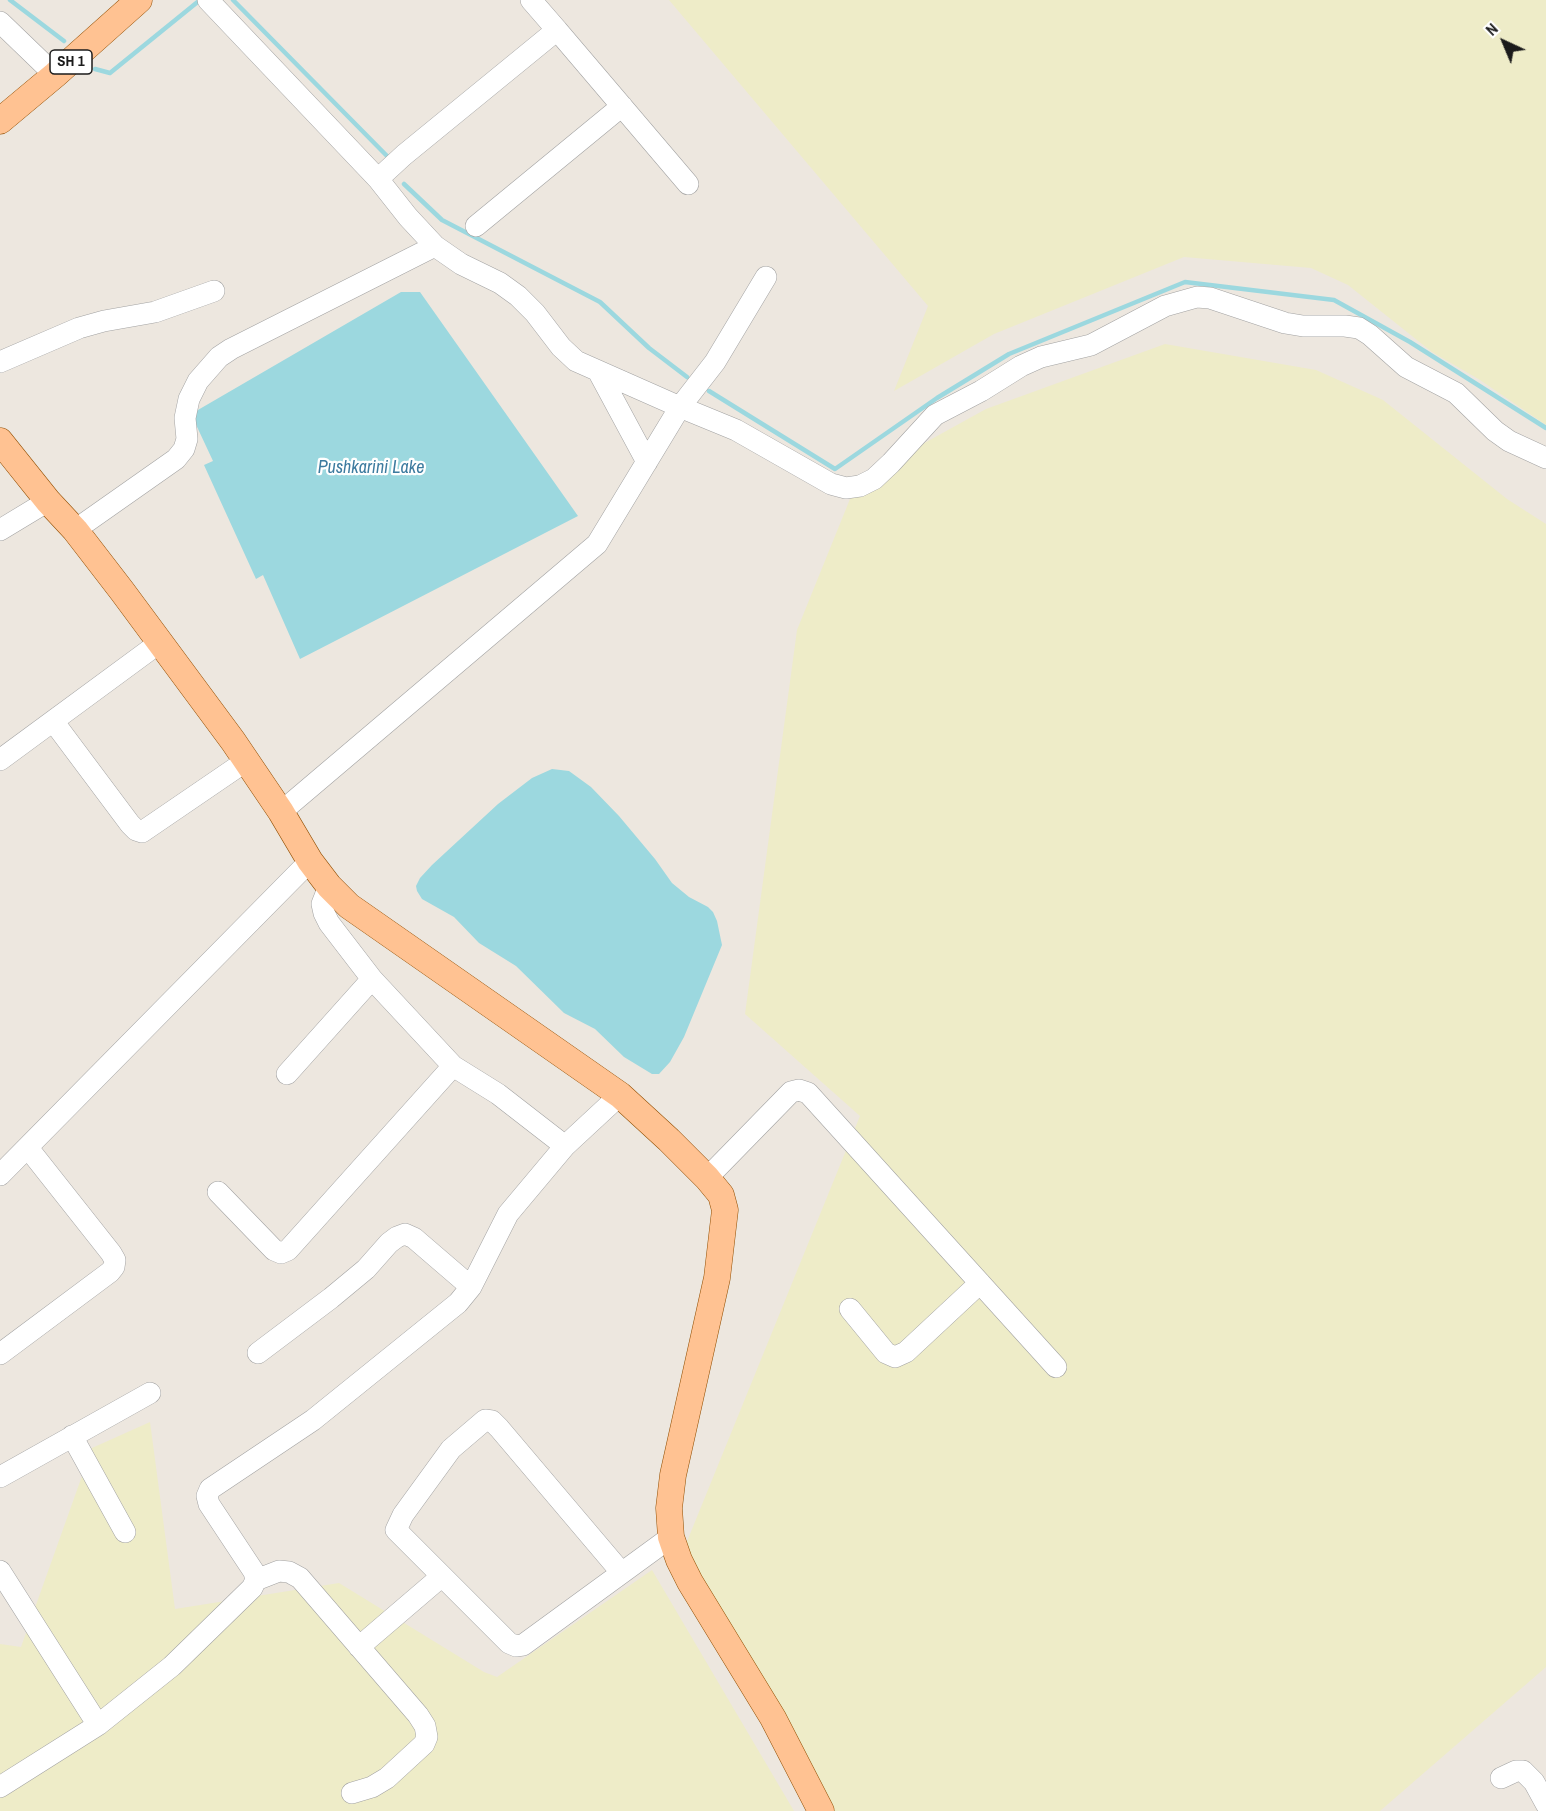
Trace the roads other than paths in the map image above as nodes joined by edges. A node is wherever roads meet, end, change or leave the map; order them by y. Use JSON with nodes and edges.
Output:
{"nodes":[{"id":1,"x":139,"y":0,"type":"edge"},
{"id":2,"x":531,"y":0,"type":"edge"},
{"id":3,"x":208,"y":1,"type":"edge"},
{"id":4,"x":0,"y":22,"type":"edge"},
{"id":5,"x":557,"y":30,"type":"junction"},
{"id":6,"x":55,"y":75,"type":"junction"},
{"id":7,"x":622,"y":106,"type":"junction"},
{"id":8,"x":0,"y":121,"type":"edge"},
{"id":9,"x":378,"y":179,"type":"junction"},
{"id":10,"x":688,"y":184,"type":"dead end"},
{"id":11,"x":476,"y":226,"type":"dead end"},
{"id":12,"x":435,"y":246,"type":"junction"},
{"id":13,"x":766,"y":277,"type":"dead end"},
{"id":14,"x":214,"y":291,"type":"dead end"},
{"id":15,"x":0,"y":362,"type":"edge"},
{"id":16,"x":598,"y":371,"type":"junction"},
{"id":17,"x":680,"y":407,"type":"junction"},
{"id":18,"x":0,"y":441,"type":"edge"},
{"id":19,"x":1546,"y":458,"type":"edge"},
{"id":20,"x":647,"y":462,"type":"junction"},
{"id":21,"x":48,"y":501,"type":"junction"},
{"id":22,"x":0,"y":530,"type":"edge"},
{"id":23,"x":75,"y":530,"type":"junction"},
{"id":24,"x":159,"y":643,"type":"junction"},
{"id":25,"x":53,"y":721,"type":"junction"},
{"id":26,"x":0,"y":760,"type":"edge"},
{"id":27,"x":246,"y":761,"type":"junction"},
{"id":28,"x":281,"y":812,"type":"junction"},
{"id":29,"x":310,"y":861,"type":"junction"},
{"id":30,"x":329,"y":886,"type":"junction"},
{"id":31,"x":372,"y":979,"type":"junction"},
{"id":32,"x":453,"y":1066,"type":"junction"},
{"id":33,"x":287,"y":1074,"type":"dead end"},
{"id":34,"x":620,"y":1095,"type":"junction"},
{"id":35,"x":566,"y":1146,"type":"junction"},
{"id":36,"x":28,"y":1148,"type":"junction"},
{"id":37,"x":0,"y":1175,"type":"edge"},
{"id":38,"x":707,"y":1178,"type":"junction"},
{"id":39,"x":218,"y":1192,"type":"dead end"},
{"id":40,"x":980,"y":1283,"type":"junction"},
{"id":41,"x":471,"y":1287,"type":"junction"},
{"id":42,"x":850,"y":1309,"type":"dead end"},
{"id":43,"x":258,"y":1353,"type":"dead end"},
{"id":44,"x":0,"y":1354,"type":"edge"},
{"id":45,"x":1056,"y":1367,"type":"dead end"},
{"id":46,"x":150,"y":1393,"type":"dead end"},
{"id":47,"x":72,"y":1436,"type":"junction"},
{"id":48,"x":0,"y":1477,"type":"edge"},
{"id":49,"x":125,"y":1532,"type":"dead end"},
{"id":50,"x":671,"y":1537,"type":"junction"},
{"id":51,"x":0,"y":1571,"type":"edge"},
{"id":52,"x":621,"y":1572,"type":"junction"},
{"id":53,"x":442,"y":1576,"type":"junction"},
{"id":54,"x":256,"y":1580,"type":"junction"},
{"id":55,"x":359,"y":1647,"type":"junction"},
{"id":56,"x":98,"y":1725,"type":"junction"},
{"id":57,"x":1501,"y":1778,"type":"dead end"},
{"id":58,"x":0,"y":1787,"type":"edge"},
{"id":59,"x":352,"y":1793,"type":"dead end"},
{"id":60,"x":1546,"y":1804,"type":"edge"},
{"id":61,"x":821,"y":1811,"type":"edge"}],
"edges":[{"from":1,"to":6,"type":"main road","number":"SH 1"},
{"from":2,"to":5,"type":"street"},
{"from":3,"to":9,"type":"street"},
{"from":4,"to":6,"type":"street"},
{"from":5,"to":7,"type":"street"},
{"from":5,"to":9,"type":"street"},
{"from":6,"to":8,"type":"main road","number":"SH 1"},
{"from":7,"to":10,"type":"street"},
{"from":7,"to":11,"type":"street"},
{"from":9,"to":12,"type":"street"},
{"from":12,"to":16,"type":"street"},
{"from":12,"to":23,"type":"street"},
{"from":13,"to":17,"type":"street"},
{"from":14,"to":15,"type":"street"},
{"from":16,"to":17,"type":"street"},
{"from":16,"to":20,"type":"street"},
{"from":17,"to":19,"type":"street"},
{"from":17,"to":20,"type":"street"},
{"from":18,"to":21,"type":"main road"},
{"from":20,"to":28,"type":"street"},
{"from":21,"to":22,"type":"street"},
{"from":21,"to":23,"type":"main road"},
{"from":23,"to":24,"type":"main road"},
{"from":24,"to":25,"type":"street"},
{"from":24,"to":27,"type":"main road"},
{"from":25,"to":26,"type":"street"},
{"from":25,"to":27,"type":"street"},
{"from":27,"to":28,"type":"main road"},
{"from":28,"to":29,"type":"main road"},
{"from":29,"to":30,"type":"main road"},
{"from":29,"to":36,"type":"street"},
{"from":30,"to":31,"type":"street"},
{"from":30,"to":34,"type":"main road"},
{"from":31,"to":32,"type":"street"},
{"from":31,"to":33,"type":"street"},
{"from":32,"to":35,"type":"street"},
{"from":32,"to":39,"type":"street"},
{"from":34,"to":35,"type":"street"},
{"from":34,"to":38,"type":"main road"},
{"from":35,"to":41,"type":"street"},
{"from":36,"to":37,"type":"street"},
{"from":36,"to":44,"type":"street"},
{"from":38,"to":40,"type":"street"},
{"from":38,"to":50,"type":"main road"},
{"from":40,"to":42,"type":"street"},
{"from":40,"to":45,"type":"street"},
{"from":41,"to":43,"type":"street"},
{"from":41,"to":54,"type":"street"},
{"from":46,"to":47,"type":"street"},
{"from":47,"to":48,"type":"street"},
{"from":47,"to":49,"type":"street"},
{"from":50,"to":52,"type":"street"},
{"from":50,"to":61,"type":"main road"},
{"from":51,"to":56,"type":"street"},
{"from":52,"to":53,"type":"street"},
{"from":52,"to":53,"type":"street"},
{"from":53,"to":55,"type":"street"},
{"from":54,"to":55,"type":"street"},
{"from":54,"to":56,"type":"street"},
{"from":55,"to":59,"type":"street"},
{"from":56,"to":58,"type":"street"},
{"from":57,"to":60,"type":"street"}]}
